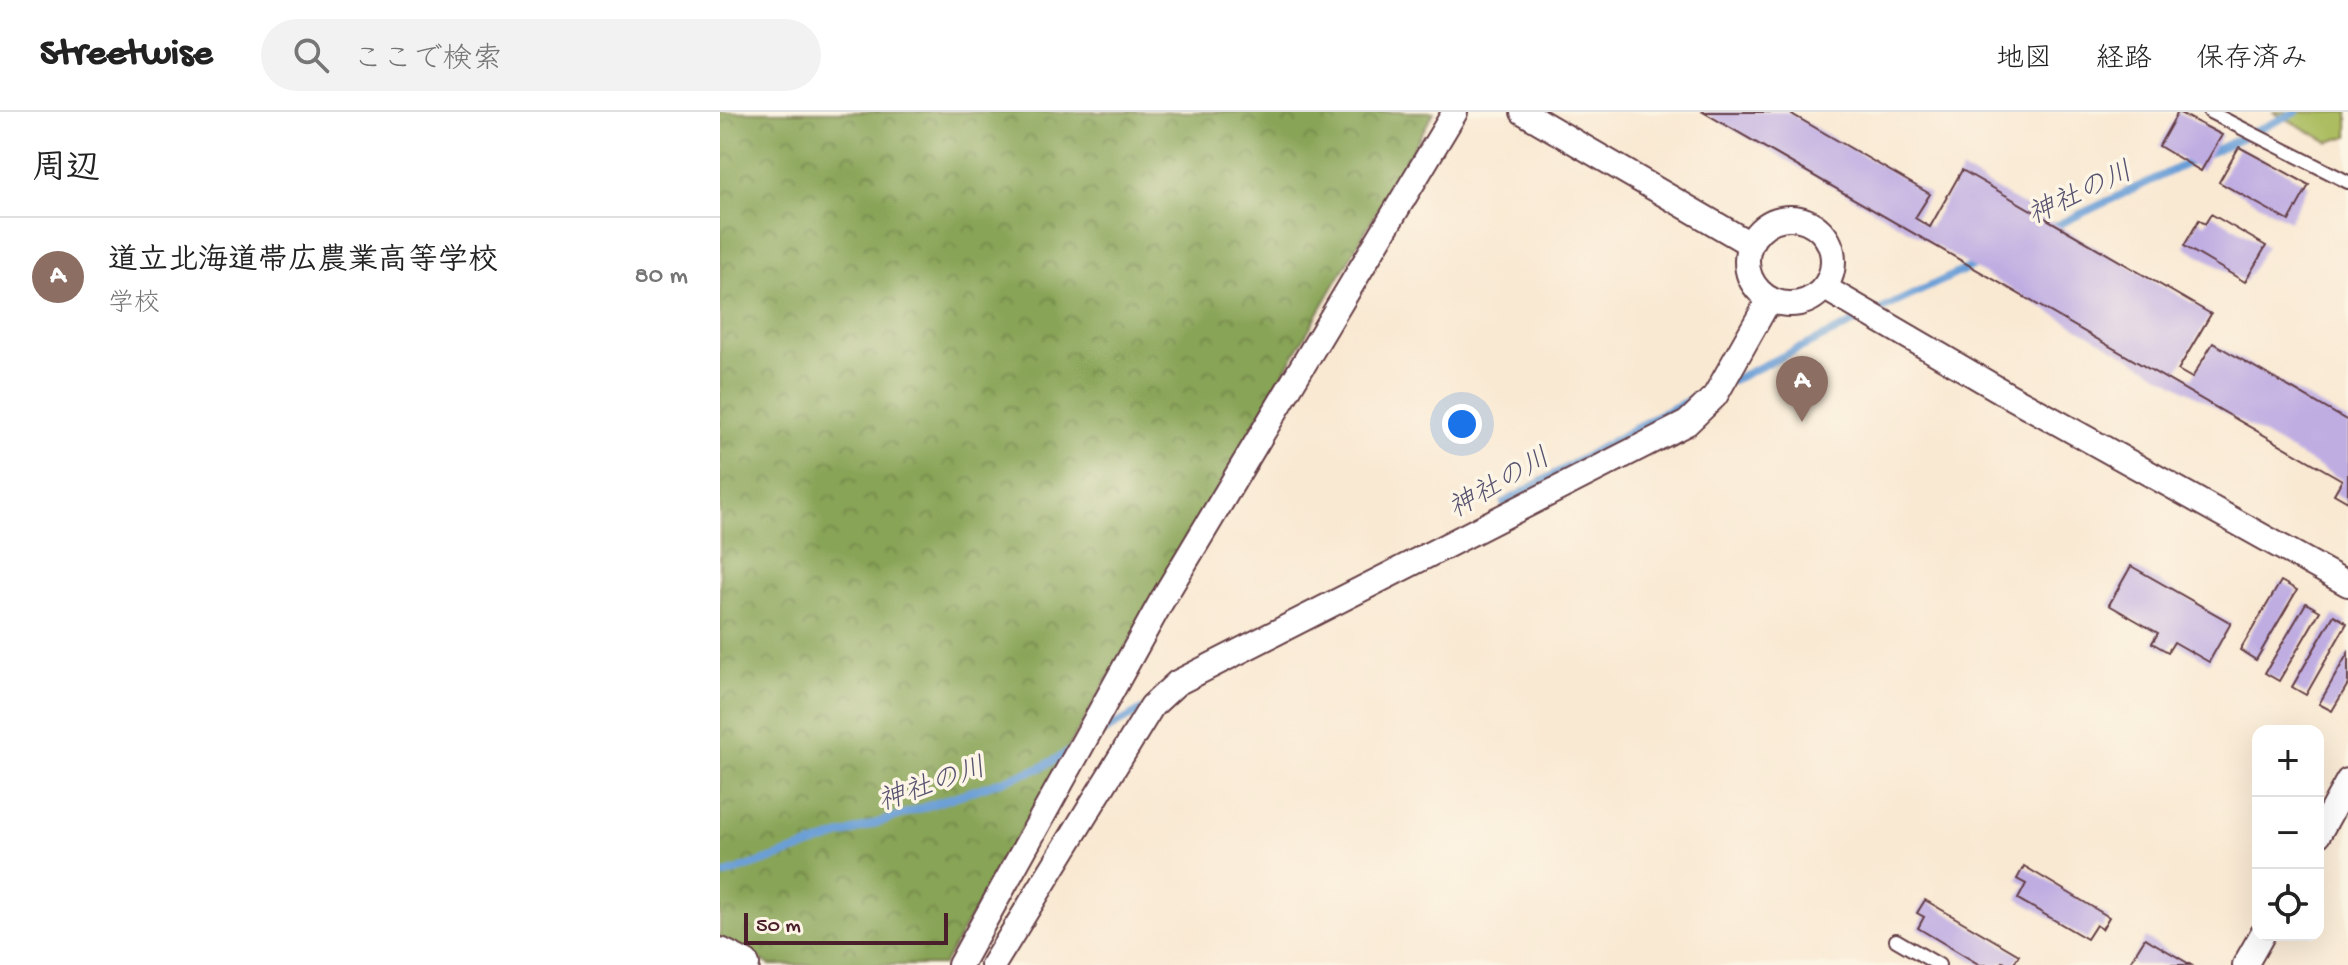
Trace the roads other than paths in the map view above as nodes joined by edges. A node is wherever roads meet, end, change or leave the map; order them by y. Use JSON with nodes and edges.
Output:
{"nodes":[{"id":1,"x":1455,"y":112,"type":"edge"},
{"id":2,"x":1523,"y":112,"type":"edge"},
{"id":3,"x":2210,"y":112,"type":"edge"},
{"id":4,"x":2348,"y":182,"type":"edge"},
{"id":5,"x":1750,"y":244,"type":"junction"},
{"id":6,"x":1825,"y":288,"type":"junction"},
{"id":7,"x":1769,"y":300,"type":"junction"},
{"id":8,"x":2348,"y":584,"type":"edge"},
{"id":9,"x":2348,"y":781,"type":"edge"},
{"id":10,"x":2324,"y":824,"type":"edge"},
{"id":11,"x":1896,"y":940,"type":"dead end"},
{"id":12,"x":2259,"y":941,"type":"edge"},
{"id":13,"x":720,"y":953,"type":"edge"},
{"id":14,"x":744,"y":965,"type":"edge"},
{"id":15,"x":960,"y":965,"type":"edge"},
{"id":16,"x":993,"y":965,"type":"edge"},
{"id":17,"x":1939,"y":965,"type":"edge"},
{"id":18,"x":2245,"y":965,"type":"edge"}],
"edges":[{"from":1,"to":15,"type":"street"},
{"from":2,"to":5,"type":"street"},
{"from":3,"to":4,"type":"lane"},
{"from":5,"to":6,"type":"street"},
{"from":5,"to":7,"type":"street"},
{"from":6,"to":7,"type":"street"},
{"from":6,"to":8,"type":"street"},
{"from":7,"to":16,"type":"street"},
{"from":9,"to":10,"type":"street"},
{"from":11,"to":17,"type":"lane"},
{"from":12,"to":18,"type":"street"},
{"from":13,"to":14,"type":"street"}]}
